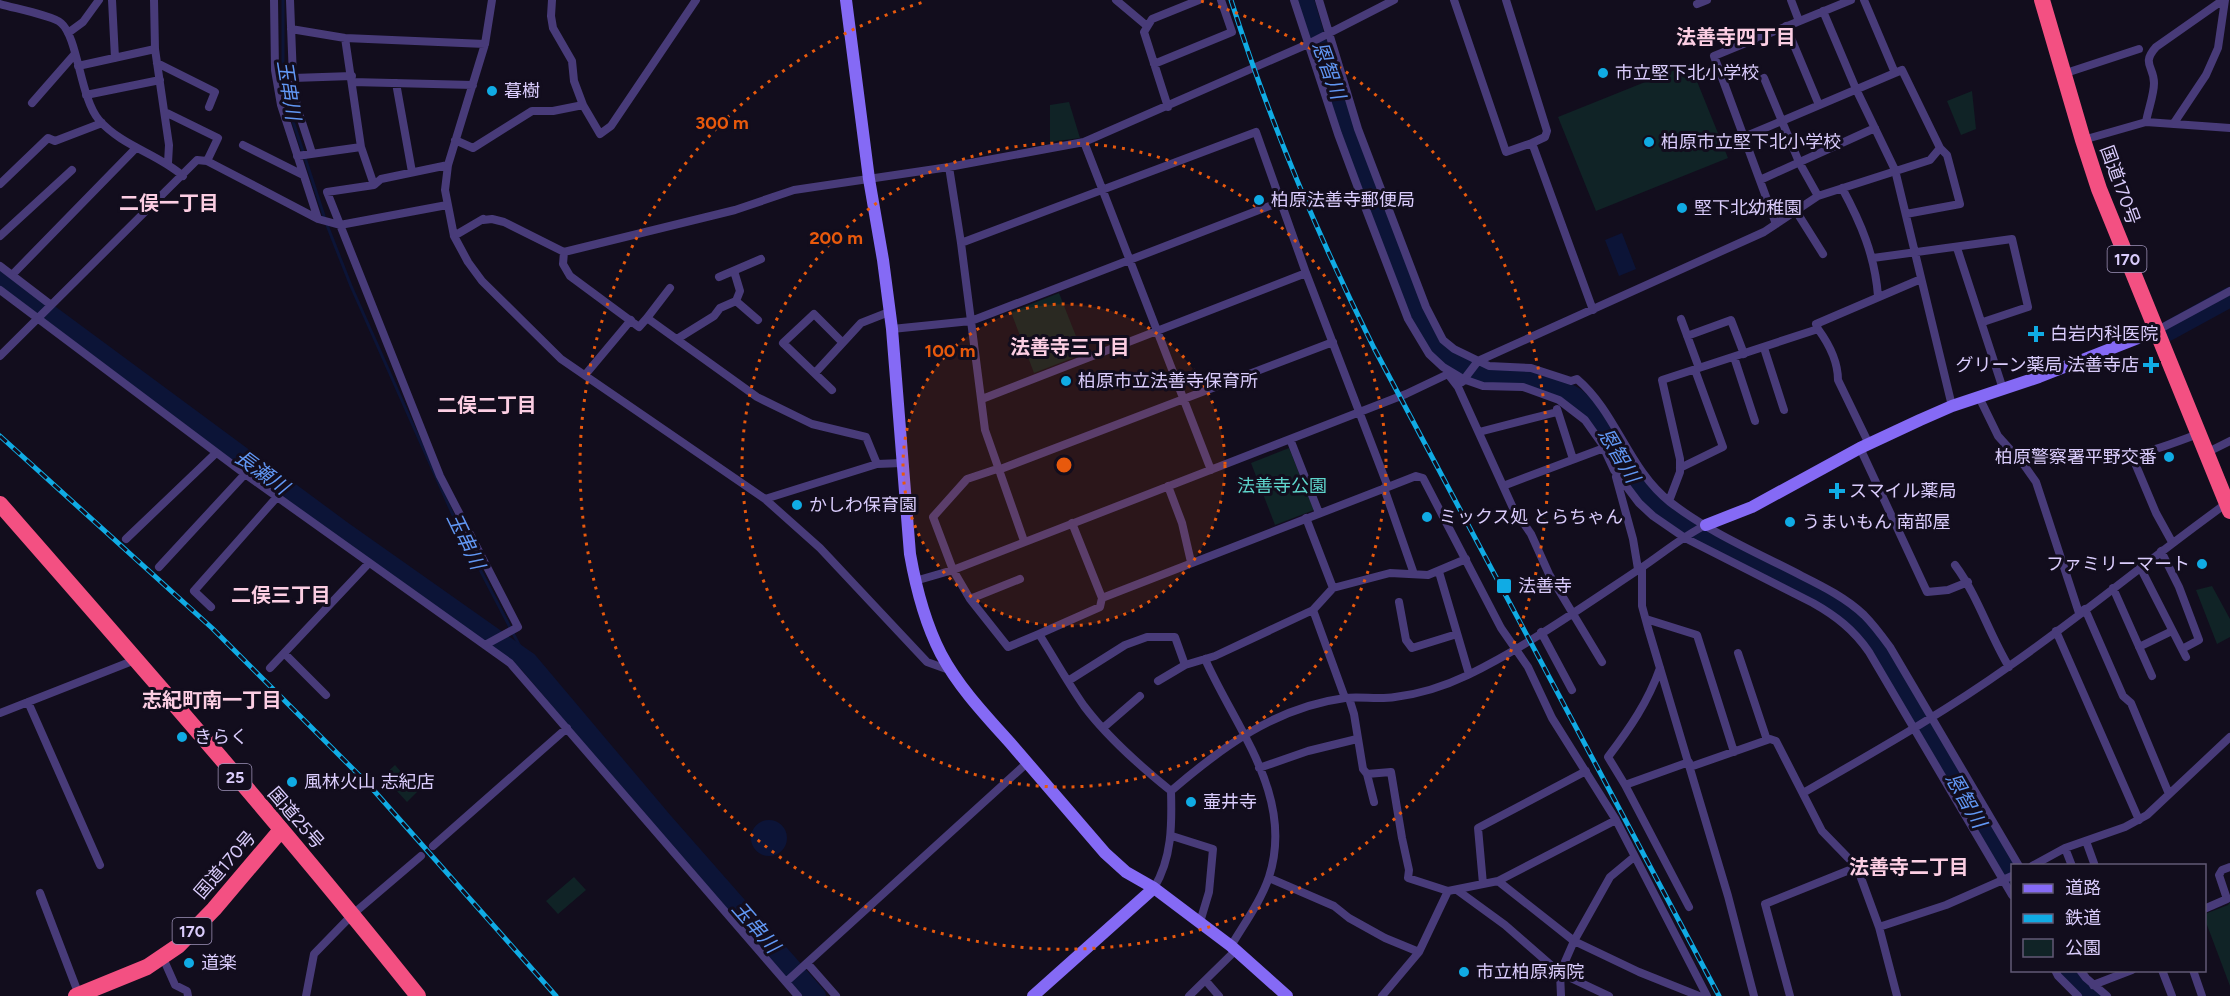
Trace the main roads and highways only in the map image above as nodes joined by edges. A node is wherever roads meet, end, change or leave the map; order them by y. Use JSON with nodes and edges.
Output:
{"nodes":[{"id":1,"x":2042,"y":0,"type":"edge"},
{"id":2,"x":0,"y":504,"type":"edge"},
{"id":3,"x":2228,"y":507,"type":"edge"},
{"id":4,"x":281,"y":830,"type":"junction"},
{"id":5,"x":78,"y":995,"type":"edge"},
{"id":6,"x":418,"y":996,"type":"edge"}],
"edges":[{"from":1,"to":3,"type":"highway","name":"国道170号","number":"170"},
{"from":2,"to":4,"type":"highway","name":"国道25号","number":"25"},
{"from":4,"to":5,"type":"highway","name":"国道170号","number":"170"},
{"from":4,"to":6,"type":"highway","name":"国道25号","number":"25"}]}
